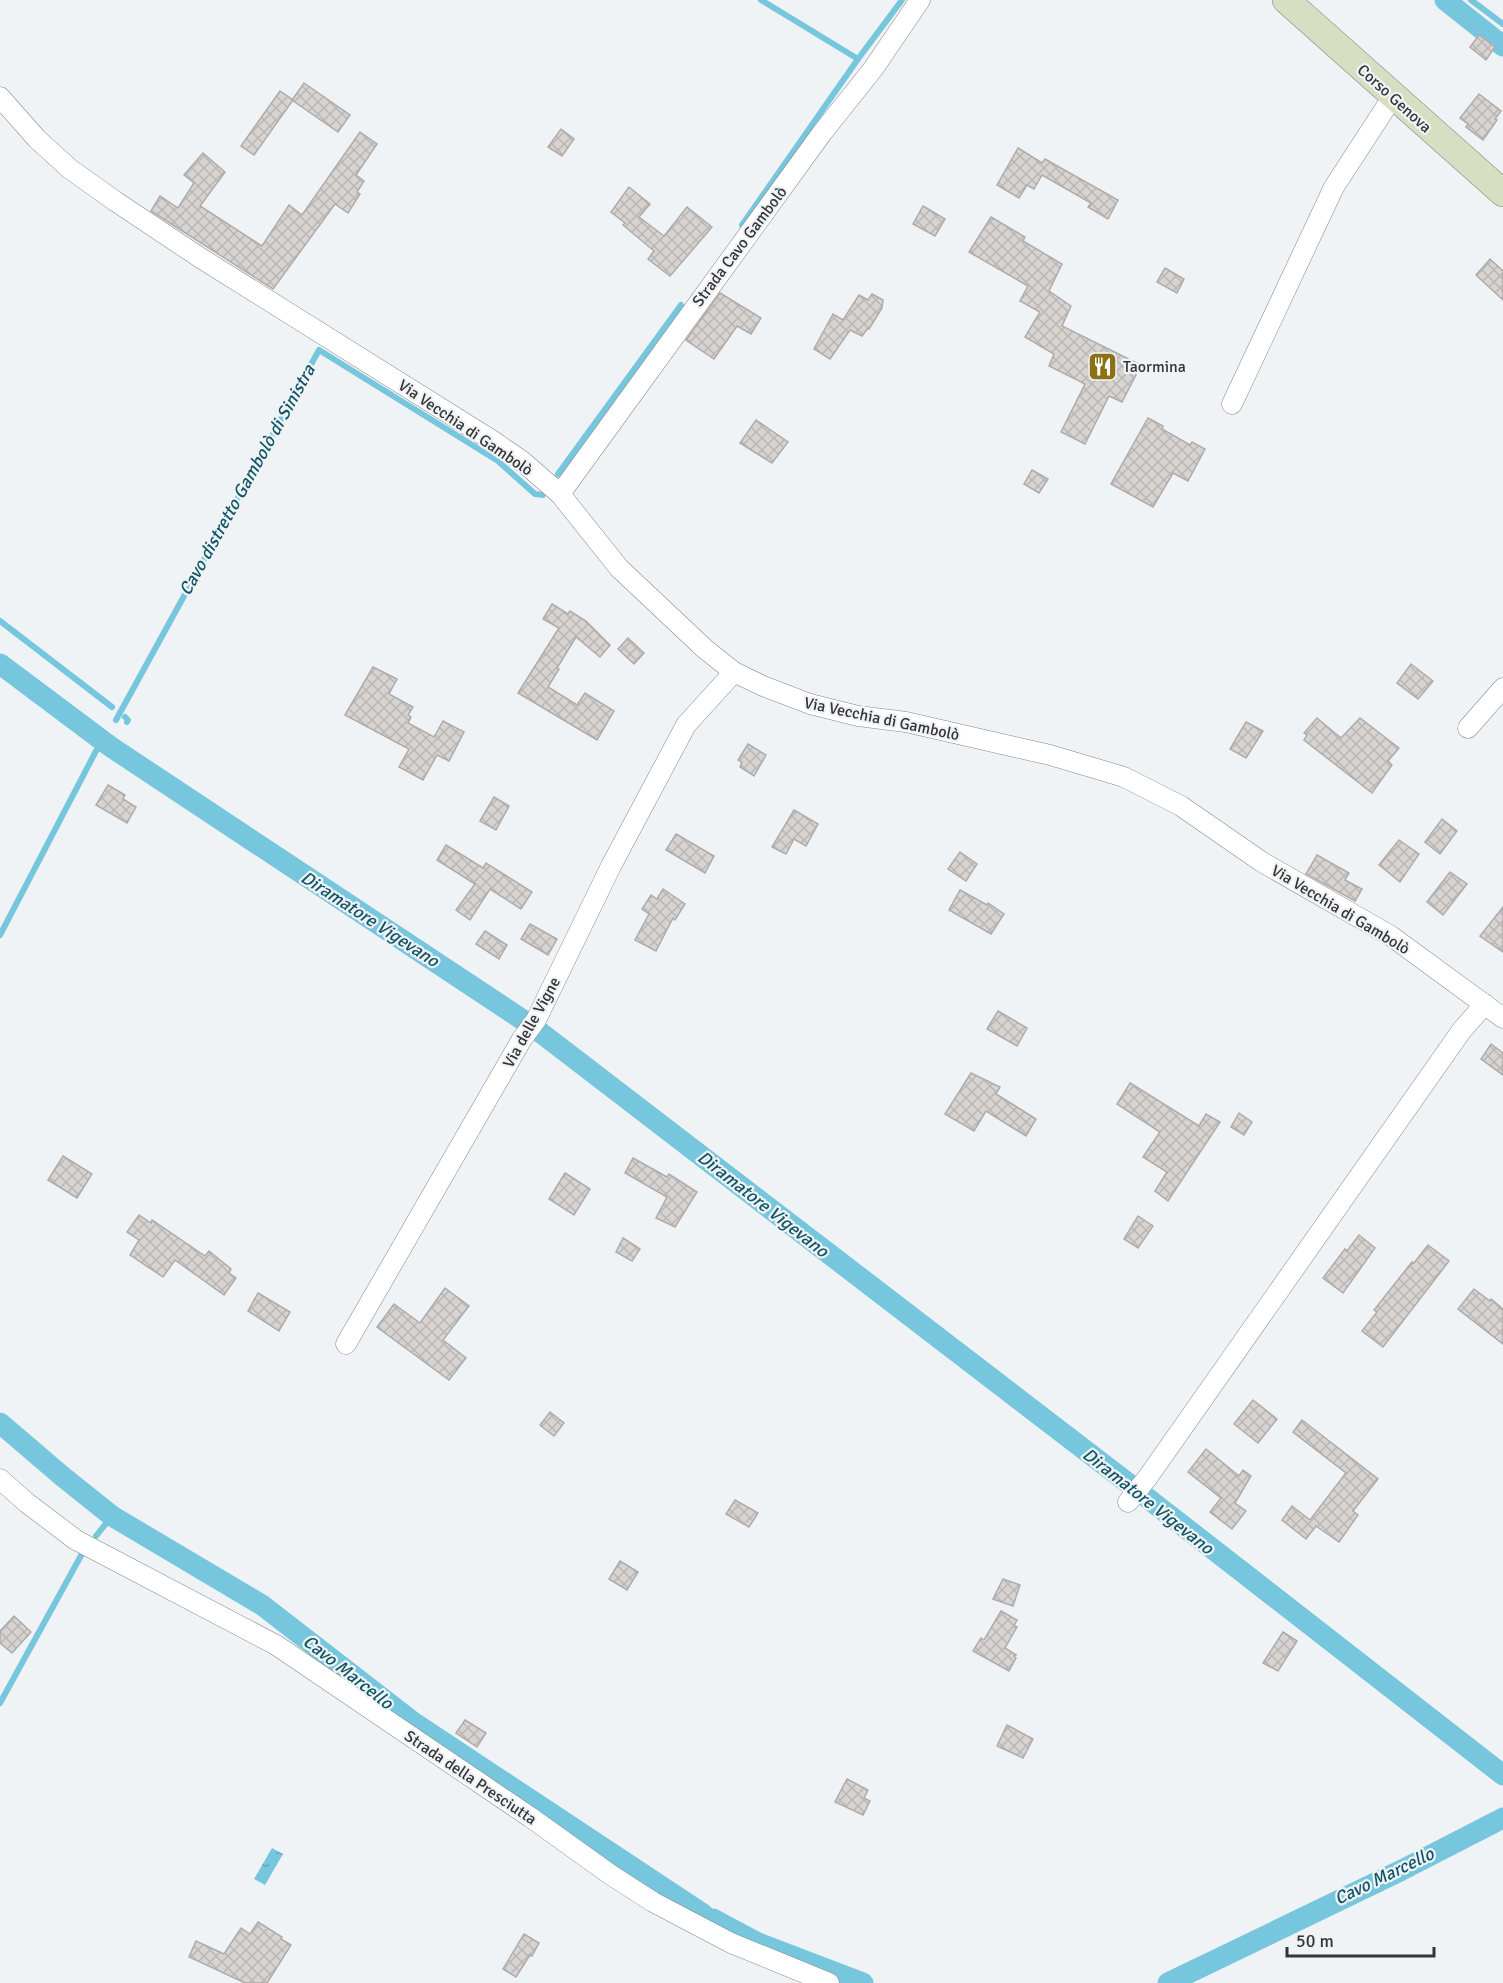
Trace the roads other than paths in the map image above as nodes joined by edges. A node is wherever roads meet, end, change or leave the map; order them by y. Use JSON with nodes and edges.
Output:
{"nodes":[{"id":1,"x":920,"y":0,"type":"edge"},
{"id":2,"x":1288,"y":1,"type":"edge"},
{"id":3,"x":0,"y":97,"type":"edge"},
{"id":4,"x":1395,"y":98,"type":"junction"},
{"id":5,"x":1503,"y":193,"type":"edge"},
{"id":6,"x":1232,"y":404,"type":"dead end"},
{"id":7,"x":560,"y":494,"type":"junction"},
{"id":8,"x":734,"y":672,"type":"junction"},
{"id":9,"x":1503,"y":688,"type":"edge"},
{"id":10,"x":1468,"y":728,"type":"dead end"},
{"id":11,"x":1485,"y":1004,"type":"junction"},
{"id":12,"x":1503,"y":1017,"type":"edge"},
{"id":13,"x":346,"y":1344,"type":"dead end"},
{"id":14,"x":0,"y":1479,"type":"edge"},
{"id":15,"x":1128,"y":1502,"type":"dead end"},
{"id":16,"x":829,"y":1983,"type":"edge"}],
"edges":[{"from":1,"to":7,"type":"street","name":"Strada Cavo Gambolò"},
{"from":2,"to":4,"type":"main road","name":"Corso Genova"},
{"from":3,"to":7,"type":"street","name":"Via Vecchia di Gambolò"},
{"from":4,"to":5,"type":"main road","name":"Corso Genova"},
{"from":4,"to":6,"type":"street"},
{"from":7,"to":8,"type":"street","name":"Via Vecchia di Gambolò"},
{"from":8,"to":11,"type":"street","name":"Via Vecchia di Gambolò"},
{"from":8,"to":13,"type":"street","name":"Via delle Vigne"},
{"from":9,"to":10,"type":"street"},
{"from":11,"to":12,"type":"street","name":"Via Vecchia di Gambolò"},
{"from":11,"to":15,"type":"street"},
{"from":14,"to":16,"type":"street","name":"Strada della Presciutta"}]}
